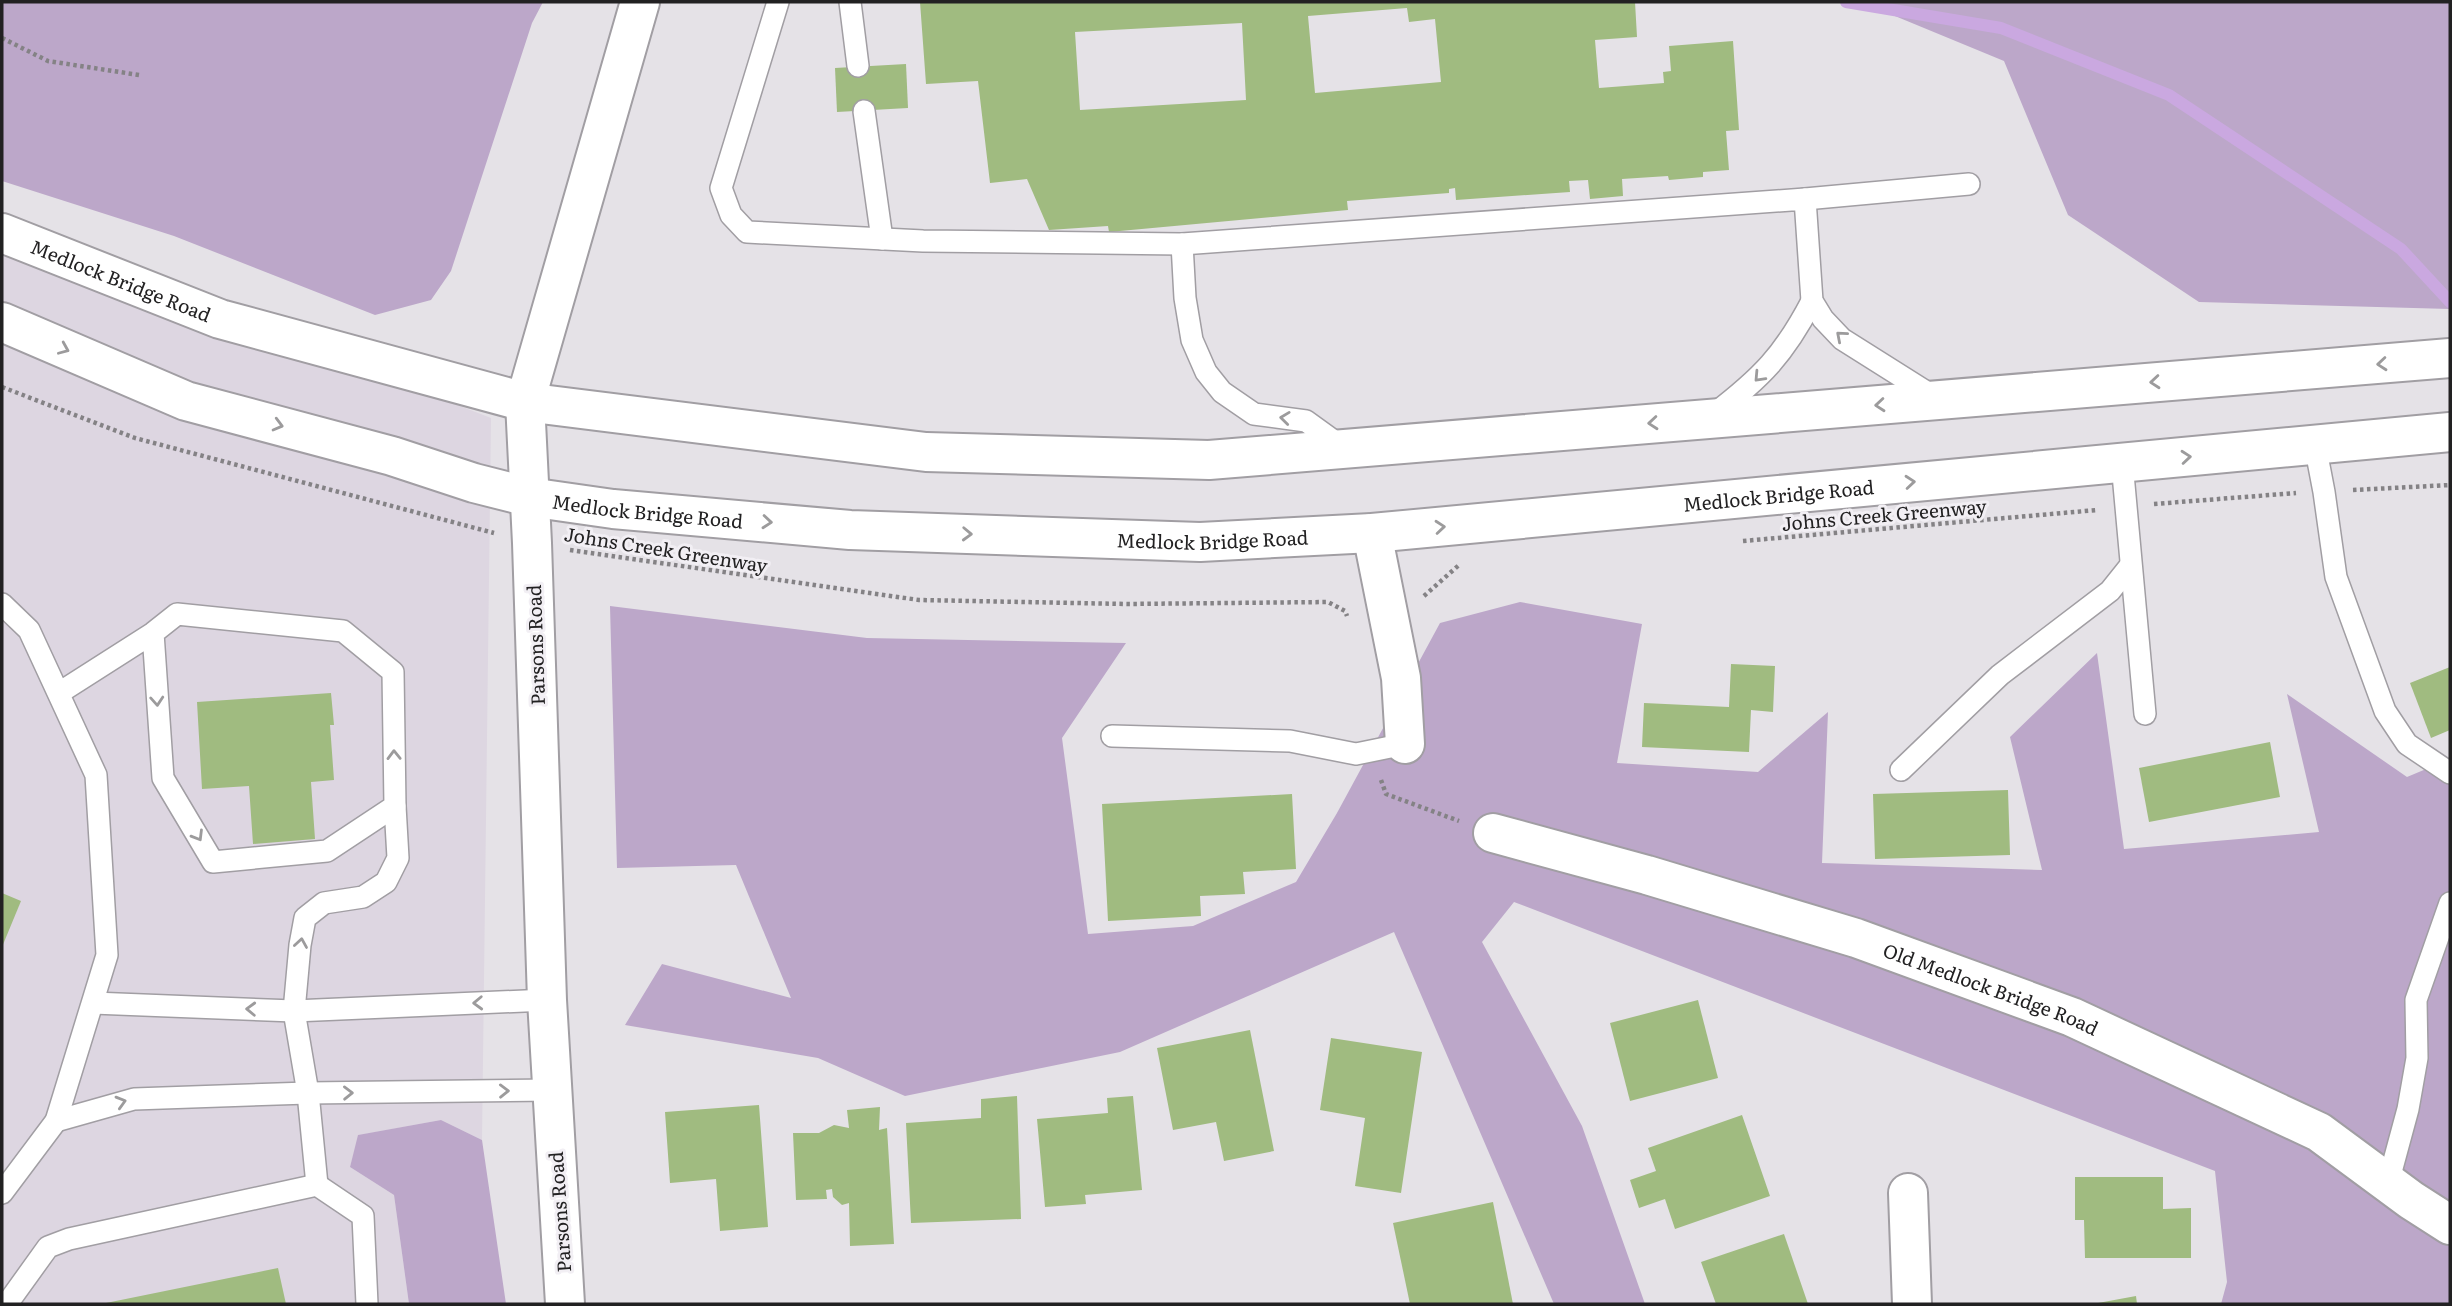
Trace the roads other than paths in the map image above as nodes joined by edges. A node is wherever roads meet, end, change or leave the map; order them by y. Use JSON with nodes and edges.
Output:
{"nodes":[{"id":1,"x":640,"y":2,"type":"edge"},
{"id":2,"x":778,"y":2,"type":"edge"},
{"id":3,"x":850,"y":2,"type":"edge"},
{"id":4,"x":858,"y":66,"type":"dead end"},
{"id":5,"x":864,"y":111,"type":"dead end"},
{"id":6,"x":1969,"y":184,"type":"dead end"},
{"id":7,"x":1805,"y":199,"type":"junction"},
{"id":8,"x":2,"y":233,"type":"edge"},
{"id":9,"x":883,"y":239,"type":"junction"},
{"id":10,"x":1182,"y":244,"type":"junction"},
{"id":11,"x":1812,"y":302,"type":"junction"},
{"id":12,"x":2,"y":322,"type":"edge"},
{"id":13,"x":2450,"y":358,"type":"edge"},
{"id":14,"x":1938,"y":400,"type":"junction"},
{"id":15,"x":525,"y":402,"type":"junction"},
{"id":16,"x":1708,"y":419,"type":"junction"},
{"id":17,"x":2450,"y":432,"type":"edge"},
{"id":18,"x":2315,"y":445,"type":"junction"},
{"id":19,"x":1344,"y":449,"type":"junction"},
{"id":20,"x":2122,"y":463,"type":"junction"},
{"id":21,"x":529,"y":497,"type":"junction"},
{"id":22,"x":1372,"y":533,"type":"junction"},
{"id":23,"x":2130,"y":566,"type":"junction"},
{"id":24,"x":2,"y":604,"type":"edge"},
{"id":25,"x":153,"y":633,"type":"junction"},
{"id":26,"x":59,"y":693,"type":"junction"},
{"id":27,"x":2145,"y":713,"type":"dead end"},
{"id":28,"x":1112,"y":736,"type":"dead end"},
{"id":29,"x":1388,"y":747,"type":"joint"},
{"id":30,"x":1901,"y":770,"type":"dead end"},
{"id":31,"x":2450,"y":773,"type":"edge"},
{"id":32,"x":395,"y":806,"type":"junction"},
{"id":33,"x":1493,"y":833,"type":"road end"},
{"id":34,"x":2450,"y":903,"type":"edge"},
{"id":35,"x":547,"y":1000,"type":"junction"},
{"id":36,"x":93,"y":1003,"type":"junction"},
{"id":37,"x":294,"y":1011,"type":"junction"},
{"id":38,"x":552,"y":1090,"type":"junction"},
{"id":39,"x":308,"y":1093,"type":"junction"},
{"id":40,"x":56,"y":1121,"type":"junction"},
{"id":41,"x":2388,"y":1183,"type":"junction"},
{"id":42,"x":317,"y":1185,"type":"junction"},
{"id":43,"x":2,"y":1193,"type":"edge"},
{"id":44,"x":1908,"y":1193,"type":"dead end"},
{"id":45,"x":2450,"y":1225,"type":"edge"},
{"id":46,"x":7,"y":1304,"type":"edge"},
{"id":47,"x":367,"y":1304,"type":"edge"},
{"id":48,"x":565,"y":1304,"type":"edge"},
{"id":49,"x":1912,"y":1304,"type":"edge"}],
"edges":[{"from":1,"to":15,"type":"main road","name":"Parsons Road"},
{"from":2,"to":9,"type":"lane"},
{"from":3,"to":4,"type":"lane"},
{"from":5,"to":9,"type":"lane"},
{"from":6,"to":7,"type":"lane"},
{"from":7,"to":10,"type":"lane"},
{"from":7,"to":11,"type":"lane"},
{"from":8,"to":15,"type":"main road","name":"Medlock Bridge Road"},
{"from":9,"to":10,"type":"lane"},
{"from":19,"to":10,"type":"lane","one_way":true},
{"from":14,"to":11,"type":"lane","one_way":true},
{"from":11,"to":16,"type":"lane","one_way":true},
{"from":12,"to":21,"type":"main road","name":"Medlock Bridge Road","one_way":true},
{"from":13,"to":14,"type":"main road","name":"Medlock Bridge Road","one_way":true},
{"from":14,"to":16,"type":"main road","name":"Medlock Bridge Road","one_way":true},
{"from":15,"to":19,"type":"main road","name":"Medlock Bridge Road"},
{"from":15,"to":21,"type":"main road","name":"Parsons Road"},
{"from":16,"to":19,"type":"main road","name":"Medlock Bridge Road","one_way":true},
{"from":17,"to":18,"type":"main road","name":"Medlock Bridge Road"},
{"from":20,"to":18,"type":"main road","name":"Medlock Bridge Road","one_way":true},
{"from":18,"to":31,"type":"lane"},
{"from":22,"to":20,"type":"main road","name":"Medlock Bridge Road","one_way":true},
{"from":20,"to":23,"type":"lane"},
{"from":21,"to":22,"type":"main road","name":"Medlock Bridge Road","one_way":true},
{"from":21,"to":35,"type":"main road","name":"Parsons Road"},
{"from":22,"to":29,"type":"main road"},
{"from":23,"to":27,"type":"lane"},
{"from":23,"to":30,"type":"lane"},
{"from":24,"to":26,"type":"lane"},
{"from":25,"to":26,"type":"lane"},
{"from":32,"to":25,"type":"lane","one_way":true},
{"from":25,"to":32,"type":"lane","one_way":true},
{"from":26,"to":36,"type":"lane"},
{"from":28,"to":29,"type":"lane"},
{"from":37,"to":32,"type":"lane","one_way":true},
{"from":33,"to":41,"type":"main road","name":"Old Medlock Bridge Road"},
{"from":34,"to":41,"type":"lane"},
{"from":35,"to":37,"type":"lane","one_way":true},
{"from":35,"to":38,"type":"main road","name":"Parsons Road"},
{"from":37,"to":36,"type":"lane","one_way":true},
{"from":36,"to":40,"type":"lane"},
{"from":37,"to":39,"type":"lane"},
{"from":39,"to":38,"type":"lane","one_way":true},
{"from":38,"to":48,"type":"main road","name":"Parsons Road"},
{"from":40,"to":39,"type":"lane","one_way":true},
{"from":39,"to":42,"type":"lane"},
{"from":40,"to":43,"type":"lane"},
{"from":41,"to":45,"type":"main road","name":"Old Medlock Bridge Road"},
{"from":42,"to":46,"type":"lane"},
{"from":42,"to":47,"type":"lane"},
{"from":44,"to":49,"type":"main road"}]}
